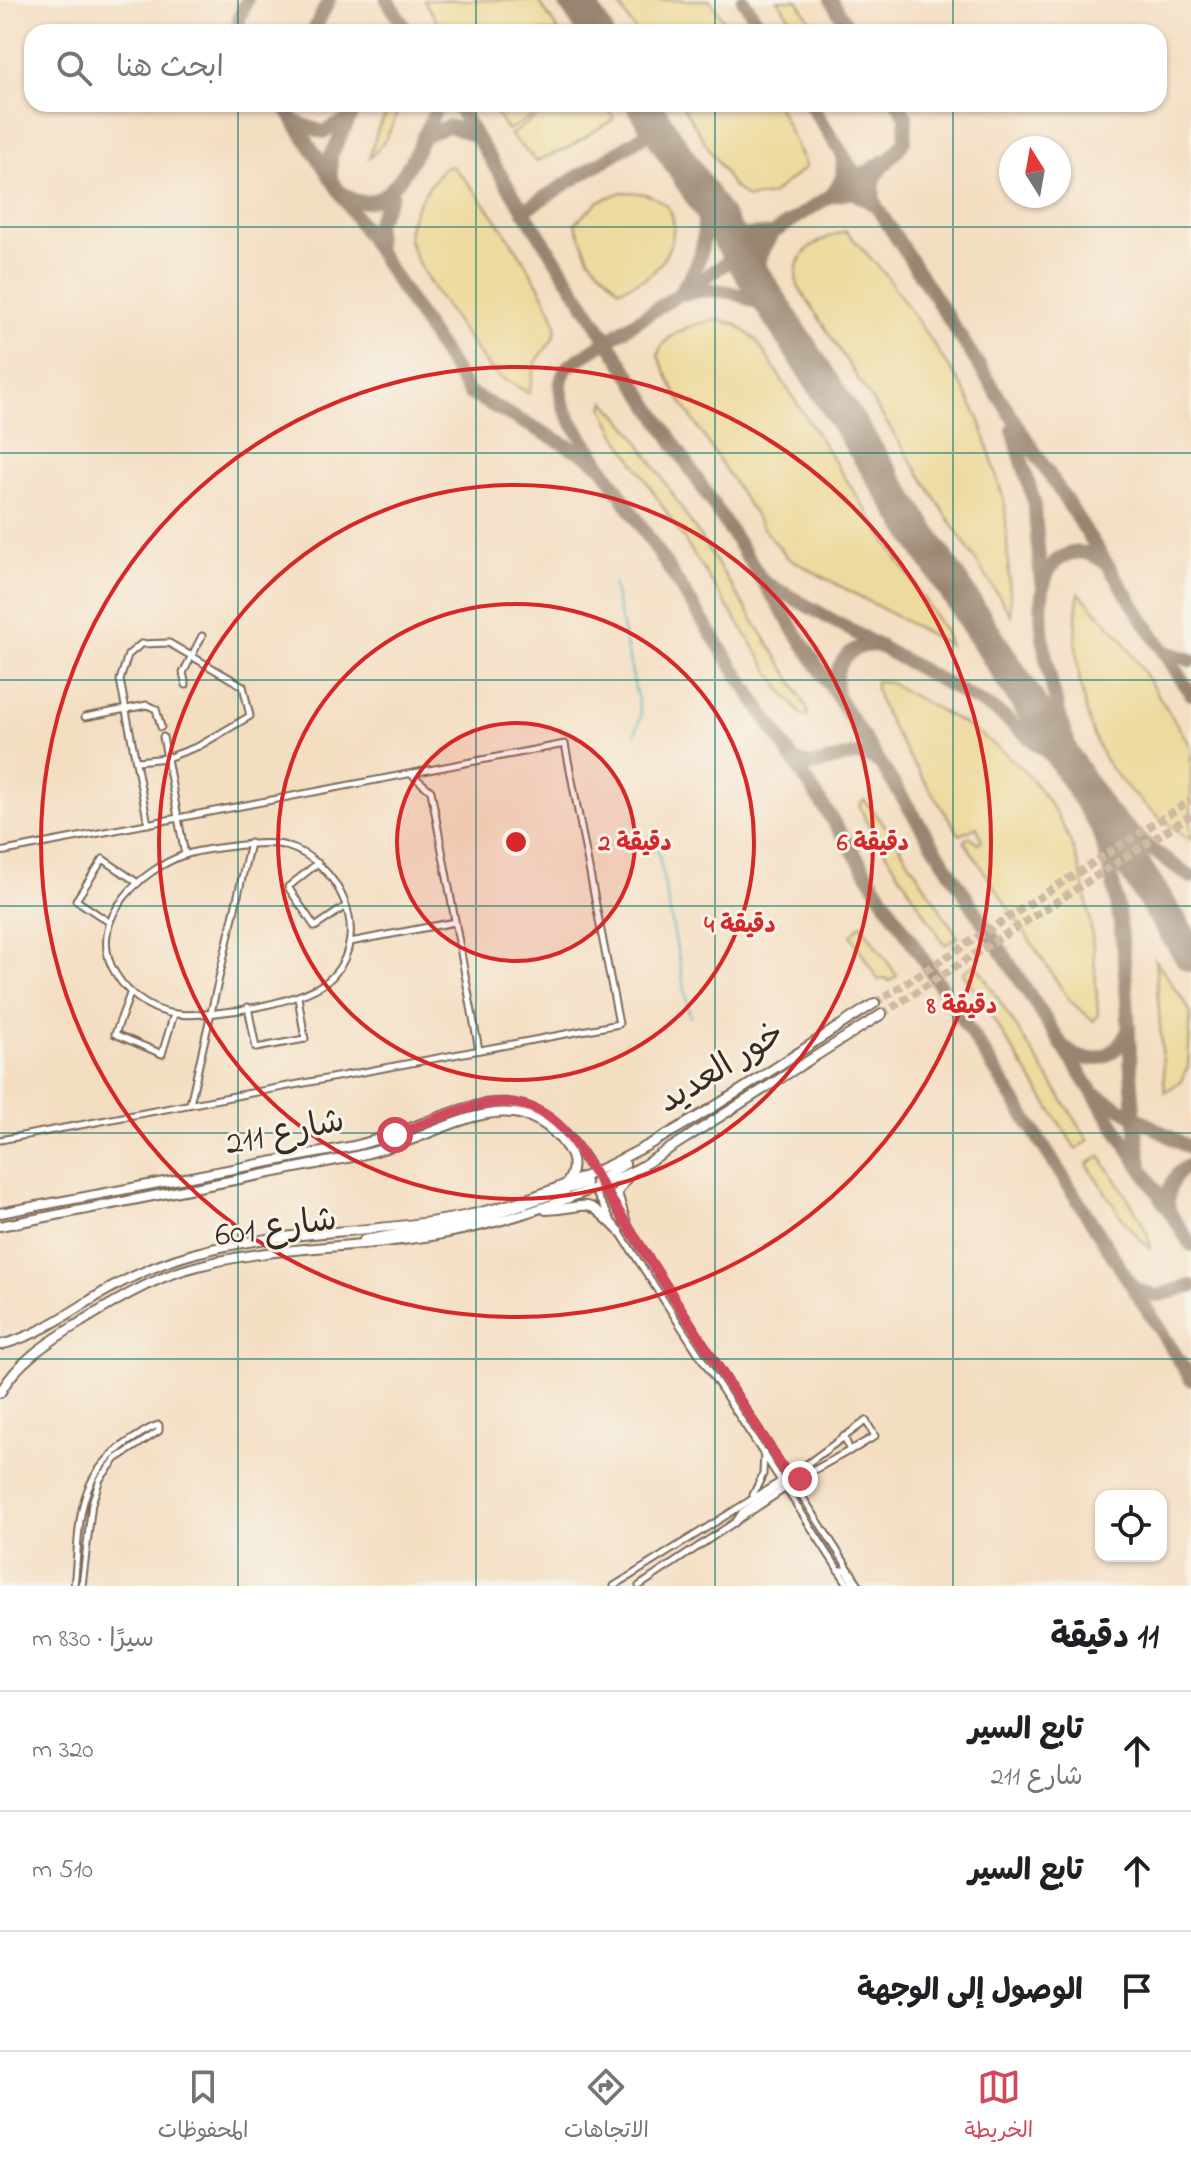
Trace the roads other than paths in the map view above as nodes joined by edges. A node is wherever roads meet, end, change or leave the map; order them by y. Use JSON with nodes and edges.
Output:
{"nodes":[{"id":1,"x":202,"y":636,"type":"dead end"},
{"id":2,"x":191,"y":655,"type":"junction"},
{"id":3,"x":186,"y":685,"type":"dead end"},
{"id":4,"x":127,"y":709,"type":"junction"},
{"id":5,"x":85,"y":717,"type":"dead end"},
{"id":6,"x":161,"y":727,"type":"dead end"},
{"id":7,"x":163,"y":737,"type":"dead end"},
{"id":8,"x":167,"y":758,"type":"junction"},
{"id":9,"x":137,"y":761,"type":"junction"},
{"id":10,"x":411,"y":774,"type":"junction"},
{"id":11,"x":178,"y":818,"type":"junction"},
{"id":12,"x":148,"y":824,"type":"junction"},
{"id":13,"x":250,"y":843,"type":"junction"},
{"id":14,"x":0,"y":852,"type":"edge"},
{"id":15,"x":185,"y":855,"type":"junction"},
{"id":16,"x":318,"y":863,"type":"junction"},
{"id":17,"x":138,"y":883,"type":"junction"},
{"id":18,"x":346,"y":906,"type":"junction"},
{"id":19,"x":109,"y":922,"type":"junction"},
{"id":20,"x":455,"y":922,"type":"junction"},
{"id":21,"x":350,"y":942,"type":"junction"},
{"id":22,"x":130,"y":994,"type":"junction"},
{"id":23,"x":298,"y":997,"type":"junction"},
{"id":24,"x":875,"y":1003,"type":"tunnel mouth"},
{"id":25,"x":248,"y":1007,"type":"junction"},
{"id":26,"x":211,"y":1012,"type":"junction"},
{"id":27,"x":174,"y":1014,"type":"junction"},
{"id":28,"x":882,"y":1014,"type":"tunnel mouth"},
{"id":29,"x":479,"y":1050,"type":"junction"},
{"id":30,"x":190,"y":1104,"type":"junction"},
{"id":31,"x":0,"y":1140,"type":"edge"},
{"id":32,"x":643,"y":1166,"type":"junction"},
{"id":33,"x":597,"y":1182,"type":"junction"},
{"id":34,"x":563,"y":1188,"type":"junction"},
{"id":35,"x":537,"y":1210,"type":"junction"},
{"id":36,"x":0,"y":1213,"type":"edge"},
{"id":37,"x":0,"y":1226,"type":"edge"},
{"id":38,"x":627,"y":1226,"type":"junction"},
{"id":39,"x":619,"y":1231,"type":"junction"},
{"id":40,"x":345,"y":1244,"type":"junction"},
{"id":41,"x":0,"y":1345,"type":"edge"},
{"id":42,"x":0,"y":1393,"type":"edge"},
{"id":43,"x":844,"y":1436,"type":"junction"},
{"id":44,"x":853,"y":1450,"type":"junction"},
{"id":45,"x":764,"y":1451,"type":"junction"},
{"id":46,"x":788,"y":1475,"type":"junction"},
{"id":47,"x":784,"y":1484,"type":"junction"},
{"id":48,"x":794,"y":1485,"type":"junction"},
{"id":49,"x":752,"y":1497,"type":"junction"},
{"id":50,"x":838,"y":1570,"type":"junction"},
{"id":51,"x":74,"y":1586,"type":"edge"},
{"id":52,"x":82,"y":1586,"type":"edge"},
{"id":53,"x":614,"y":1586,"type":"edge"},
{"id":54,"x":639,"y":1586,"type":"edge"},
{"id":55,"x":849,"y":1586,"type":"edge"},
{"id":56,"x":858,"y":1586,"type":"edge"}],
"edges":[{"from":1,"to":2,"type":"street"},
{"from":2,"to":3,"type":"street"},
{"from":2,"to":4,"type":"street"},
{"from":2,"to":8,"type":"street"},
{"from":4,"to":5,"type":"street"},
{"from":4,"to":6,"type":"street"},
{"from":4,"to":9,"type":"street"},
{"from":7,"to":8,"type":"street"},
{"from":8,"to":9,"type":"street"},
{"from":8,"to":11,"type":"street"},
{"from":9,"to":12,"type":"street"},
{"from":10,"to":11,"type":"street"},
{"from":10,"to":20,"type":"street"},
{"from":10,"to":29,"type":"street"},
{"from":11,"to":12,"type":"street"},
{"from":11,"to":15,"type":"street"},
{"from":12,"to":14,"type":"street"},
{"from":13,"to":15,"type":"street"},
{"from":13,"to":16,"type":"street"},
{"from":13,"to":26,"type":"street"},
{"from":15,"to":17,"type":"street"},
{"from":16,"to":18,"type":"street"},
{"from":16,"to":18,"type":"street"},
{"from":17,"to":19,"type":"street"},
{"from":17,"to":19,"type":"street"},
{"from":18,"to":21,"type":"street"},
{"from":19,"to":22,"type":"street"},
{"from":20,"to":21,"type":"street"},
{"from":20,"to":29,"type":"street"},
{"from":21,"to":23,"type":"street"},
{"from":22,"to":27,"type":"street"},
{"from":22,"to":27,"type":"street"},
{"from":23,"to":25,"type":"street"},
{"from":23,"to":25,"type":"street"},
{"from":24,"to":33,"type":"main road","name":"خور العديد"},
{"from":25,"to":26,"type":"street"},
{"from":26,"to":27,"type":"street"},
{"from":26,"to":30,"type":"street"},
{"from":28,"to":32,"type":"main road"},
{"from":29,"to":30,"type":"street"},
{"from":30,"to":31,"type":"street"},
{"from":32,"to":33,"type":"main road"},
{"from":32,"to":38,"type":"main road"},
{"from":33,"to":34,"type":"main road","name":"شارع 601"},
{"from":33,"to":35,"type":"main road","name":"شارع 601"},
{"from":33,"to":36,"type":"main road","name":"شارع 211"},
{"from":33,"to":38,"type":"street"},
{"from":33,"to":39,"type":"street"},
{"from":33,"to":40,"type":"main road"},
{"from":34,"to":37,"type":"main road","name":"شارع 211"},
{"from":34,"to":41,"type":"main road","name":"شارع 601"},
{"from":35,"to":39,"type":"main road"},
{"from":35,"to":40,"type":"main road","name":"شارع 601"},
{"from":38,"to":46,"type":"street"},
{"from":39,"to":45,"type":"street"},
{"from":40,"to":42,"type":"main road","name":"شارع 601"},
{"from":43,"to":44,"type":"street"},
{"from":43,"to":44,"type":"street"},
{"from":43,"to":46,"type":"street"},
{"from":44,"to":48,"type":"street"},
{"from":45,"to":47,"type":"street"},
{"from":45,"to":49,"type":"street"},
{"from":46,"to":47,"type":"street"},
{"from":46,"to":48,"type":"street"},
{"from":47,"to":48,"type":"street"},
{"from":47,"to":49,"type":"street"},
{"from":47,"to":50,"type":"street"},
{"from":47,"to":54,"type":"street"},
{"from":48,"to":56,"type":"street"},
{"from":49,"to":53,"type":"street"},
{"from":50,"to":55,"type":"street"},
{"from":50,"to":56,"type":"street"},
{"from":51,"to":52,"type":"street"}]}
